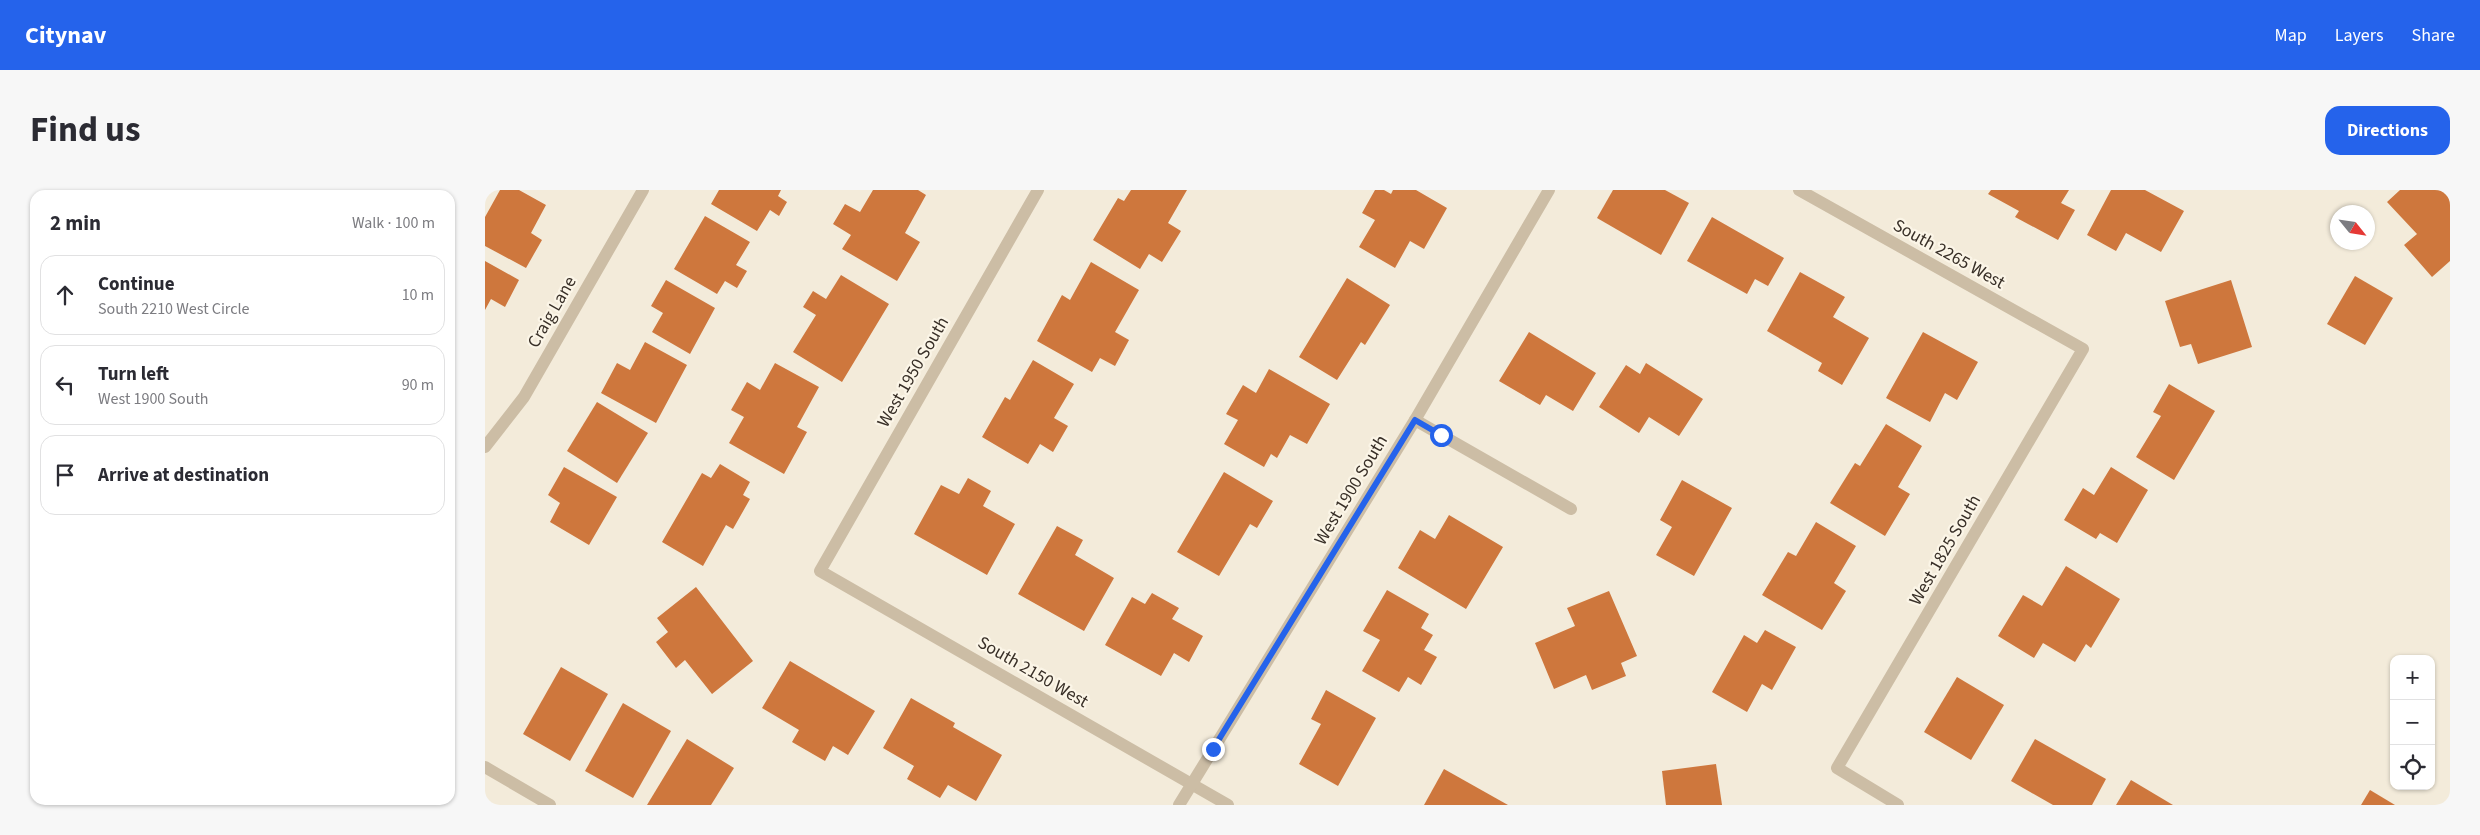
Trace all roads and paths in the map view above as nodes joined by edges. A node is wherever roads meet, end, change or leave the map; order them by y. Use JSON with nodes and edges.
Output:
{"nodes":[{"id":1,"x":643,"y":190,"type":"edge"},
{"id":2,"x":1037,"y":190,"type":"edge"},
{"id":3,"x":1549,"y":190,"type":"edge"},
{"id":4,"x":1799,"y":190,"type":"edge"},
{"id":5,"x":2083,"y":349,"type":"joint"},
{"id":6,"x":1415,"y":420,"type":"junction"},
{"id":7,"x":485,"y":447,"type":"edge"},
{"id":8,"x":1571,"y":509,"type":"dead end"},
{"id":9,"x":819,"y":571,"type":"joint"},
{"id":10,"x":485,"y":767,"type":"edge"},
{"id":11,"x":1192,"y":783,"type":"junction"},
{"id":12,"x":550,"y":805,"type":"edge"},
{"id":13,"x":1179,"y":805,"type":"edge"},
{"id":14,"x":1228,"y":805,"type":"edge"},
{"id":15,"x":1898,"y":805,"type":"edge"}],
"edges":[{"from":1,"to":7,"type":"street","name":"Craig Lane"},
{"from":2,"to":9,"type":"street","name":"West 1950 South"},
{"from":3,"to":6,"type":"street","name":"West 1900 South"},
{"from":4,"to":5,"type":"street","name":"South 2265 West"},
{"from":5,"to":15,"type":"street","name":"West 1825 South"},
{"from":6,"to":8,"type":"street"},
{"from":6,"to":11,"type":"street","name":"West 1900 South"},
{"from":9,"to":11,"type":"street","name":"South 2150 West"},
{"from":10,"to":12,"type":"street"},
{"from":11,"to":13,"type":"street","name":"West 1900 South"},
{"from":11,"to":14,"type":"street","name":"South 2150 West"}]}
